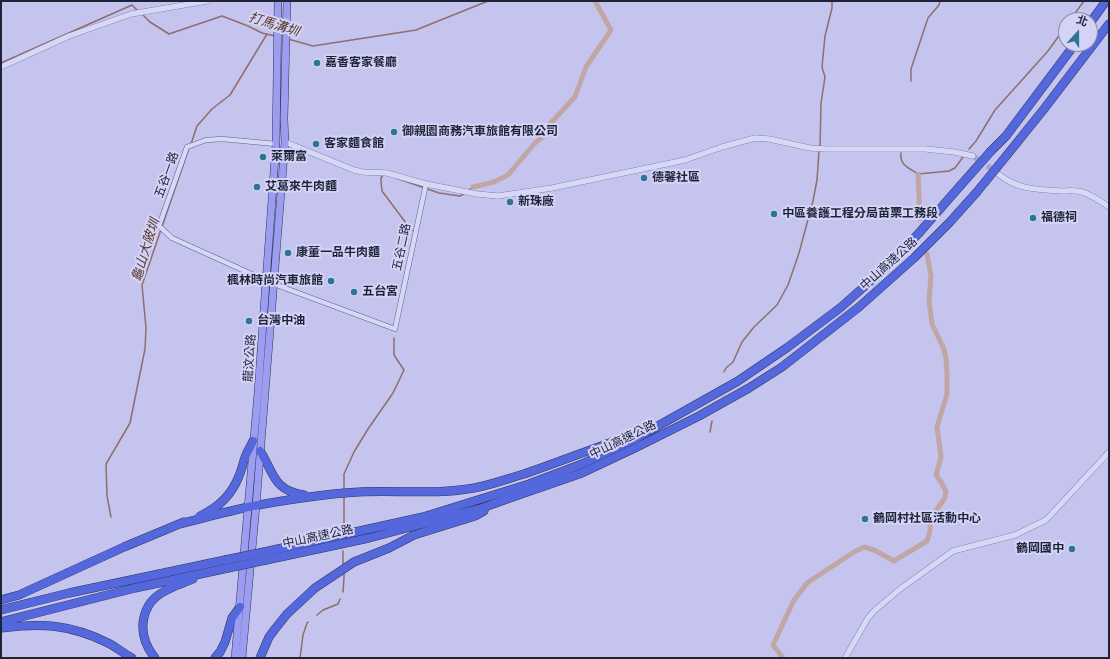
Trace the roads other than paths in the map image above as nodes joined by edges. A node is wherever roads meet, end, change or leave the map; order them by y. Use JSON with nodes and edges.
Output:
{"nodes":[{"id":1,"x":207,"y":1,"type":"edge"},
{"id":2,"x":278,"y":1,"type":"edge"},
{"id":3,"x":287,"y":1,"type":"edge"},
{"id":4,"x":1106,"y":1,"type":"edge"},
{"id":5,"x":1098,"y":12,"type":"edge"},
{"id":6,"x":1109,"y":24,"type":"edge"},
{"id":7,"x":1069,"y":52,"type":"edge"},
{"id":8,"x":2,"y":66,"type":"edge"},
{"id":9,"x":285,"y":142,"type":"junction"},
{"id":10,"x":276,"y":144,"type":"junction"},
{"id":11,"x":973,"y":156,"type":"tunnel mouth"},
{"id":12,"x":998,"y":174,"type":"tunnel mouth"},
{"id":13,"x":425,"y":185,"type":"junction"},
{"id":14,"x":1109,"y":207,"type":"edge"},
{"id":15,"x":267,"y":281,"type":"junction"},
{"id":16,"x":274,"y":284,"type":"junction"},
{"id":17,"x":656,"y":427,"type":"junction"},
{"id":18,"x":253,"y":441,"type":"junction"},
{"id":19,"x":260,"y":451,"type":"junction"},
{"id":20,"x":1109,"y":452,"type":"edge"},
{"id":21,"x":310,"y":496,"type":"junction"},
{"id":22,"x":507,"y":499,"type":"junction"},
{"id":23,"x":252,"y":506,"type":"junction"},
{"id":24,"x":180,"y":524,"type":"junction"},
{"id":25,"x":265,"y":556,"type":"junction"},
{"id":26,"x":204,"y":573,"type":"junction"},
{"id":27,"x":1,"y":600,"type":"edge"},
{"id":28,"x":240,"y":606,"type":"junction"},
{"id":29,"x":1,"y":610,"type":"edge"},
{"id":30,"x":1,"y":622,"type":"edge"},
{"id":31,"x":1,"y":628,"type":"edge"},
{"id":32,"x":132,"y":658,"type":"edge"},
{"id":33,"x":155,"y":658,"type":"edge"},
{"id":34,"x":215,"y":658,"type":"edge"},
{"id":35,"x":235,"y":658,"type":"edge"},
{"id":36,"x":242,"y":658,"type":"edge"},
{"id":37,"x":260,"y":658,"type":"edge"},
{"id":38,"x":845,"y":658,"type":"edge"}],
"edges":[{"from":1,"to":8,"type":"street"},
{"from":2,"to":10,"type":"main road","name":"龍汶公路"},
{"from":3,"to":9,"type":"main road","name":"龍汶公路"},
{"from":4,"to":5,"type":"highway"},
{"from":6,"to":22,"type":"highway","name":"中山高速公路","bridge":true},
{"from":7,"to":17,"type":"highway","name":"中山高速公路","bridge":true},
{"from":9,"to":10,"type":"main road"},
{"from":9,"to":13,"type":"street"},
{"from":9,"to":16,"type":"main road","name":"龍汶公路"},
{"from":10,"to":15,"type":"main road","name":"龍汶公路"},
{"from":10,"to":15,"type":"street","name":"五谷一路"},
{"from":11,"to":13,"type":"street"},
{"from":12,"to":14,"type":"street"},
{"from":13,"to":16,"type":"street","name":"五谷二路"},
{"from":15,"to":18,"type":"main road","name":"龍汶公路"},
{"from":16,"to":19,"type":"main road","name":"龍汶公路"},
{"from":17,"to":21,"type":"highway"},
{"from":17,"to":25,"type":"highway","name":"中山高速公路"},
{"from":18,"to":23,"type":"main road","name":"龍汶公路"},
{"from":18,"to":24,"type":"highway"},
{"from":19,"to":21,"type":"highway"},
{"from":19,"to":23,"type":"main road","name":"龍汶公路"},
{"from":20,"to":38,"type":"street"},
{"from":21,"to":23,"type":"highway"},
{"from":22,"to":25,"type":"highway","name":"中山高速公路"},
{"from":22,"to":37,"type":"highway"},
{"from":23,"to":24,"type":"highway"},
{"from":23,"to":28,"type":"main road","name":"龍汶公路"},
{"from":23,"to":36,"type":"main road","name":"龍汶公路"},
{"from":24,"to":27,"type":"highway"},
{"from":25,"to":26,"type":"highway","name":"中山高速公路","bridge":true},
{"from":25,"to":29,"type":"highway","name":"中山高速公路","bridge":true},
{"from":26,"to":30,"type":"highway","name":"中山高速公路"},
{"from":26,"to":33,"type":"highway"},
{"from":28,"to":34,"type":"highway"},
{"from":28,"to":35,"type":"main road","name":"龍汶公路"},
{"from":31,"to":32,"type":"highway"}]}
